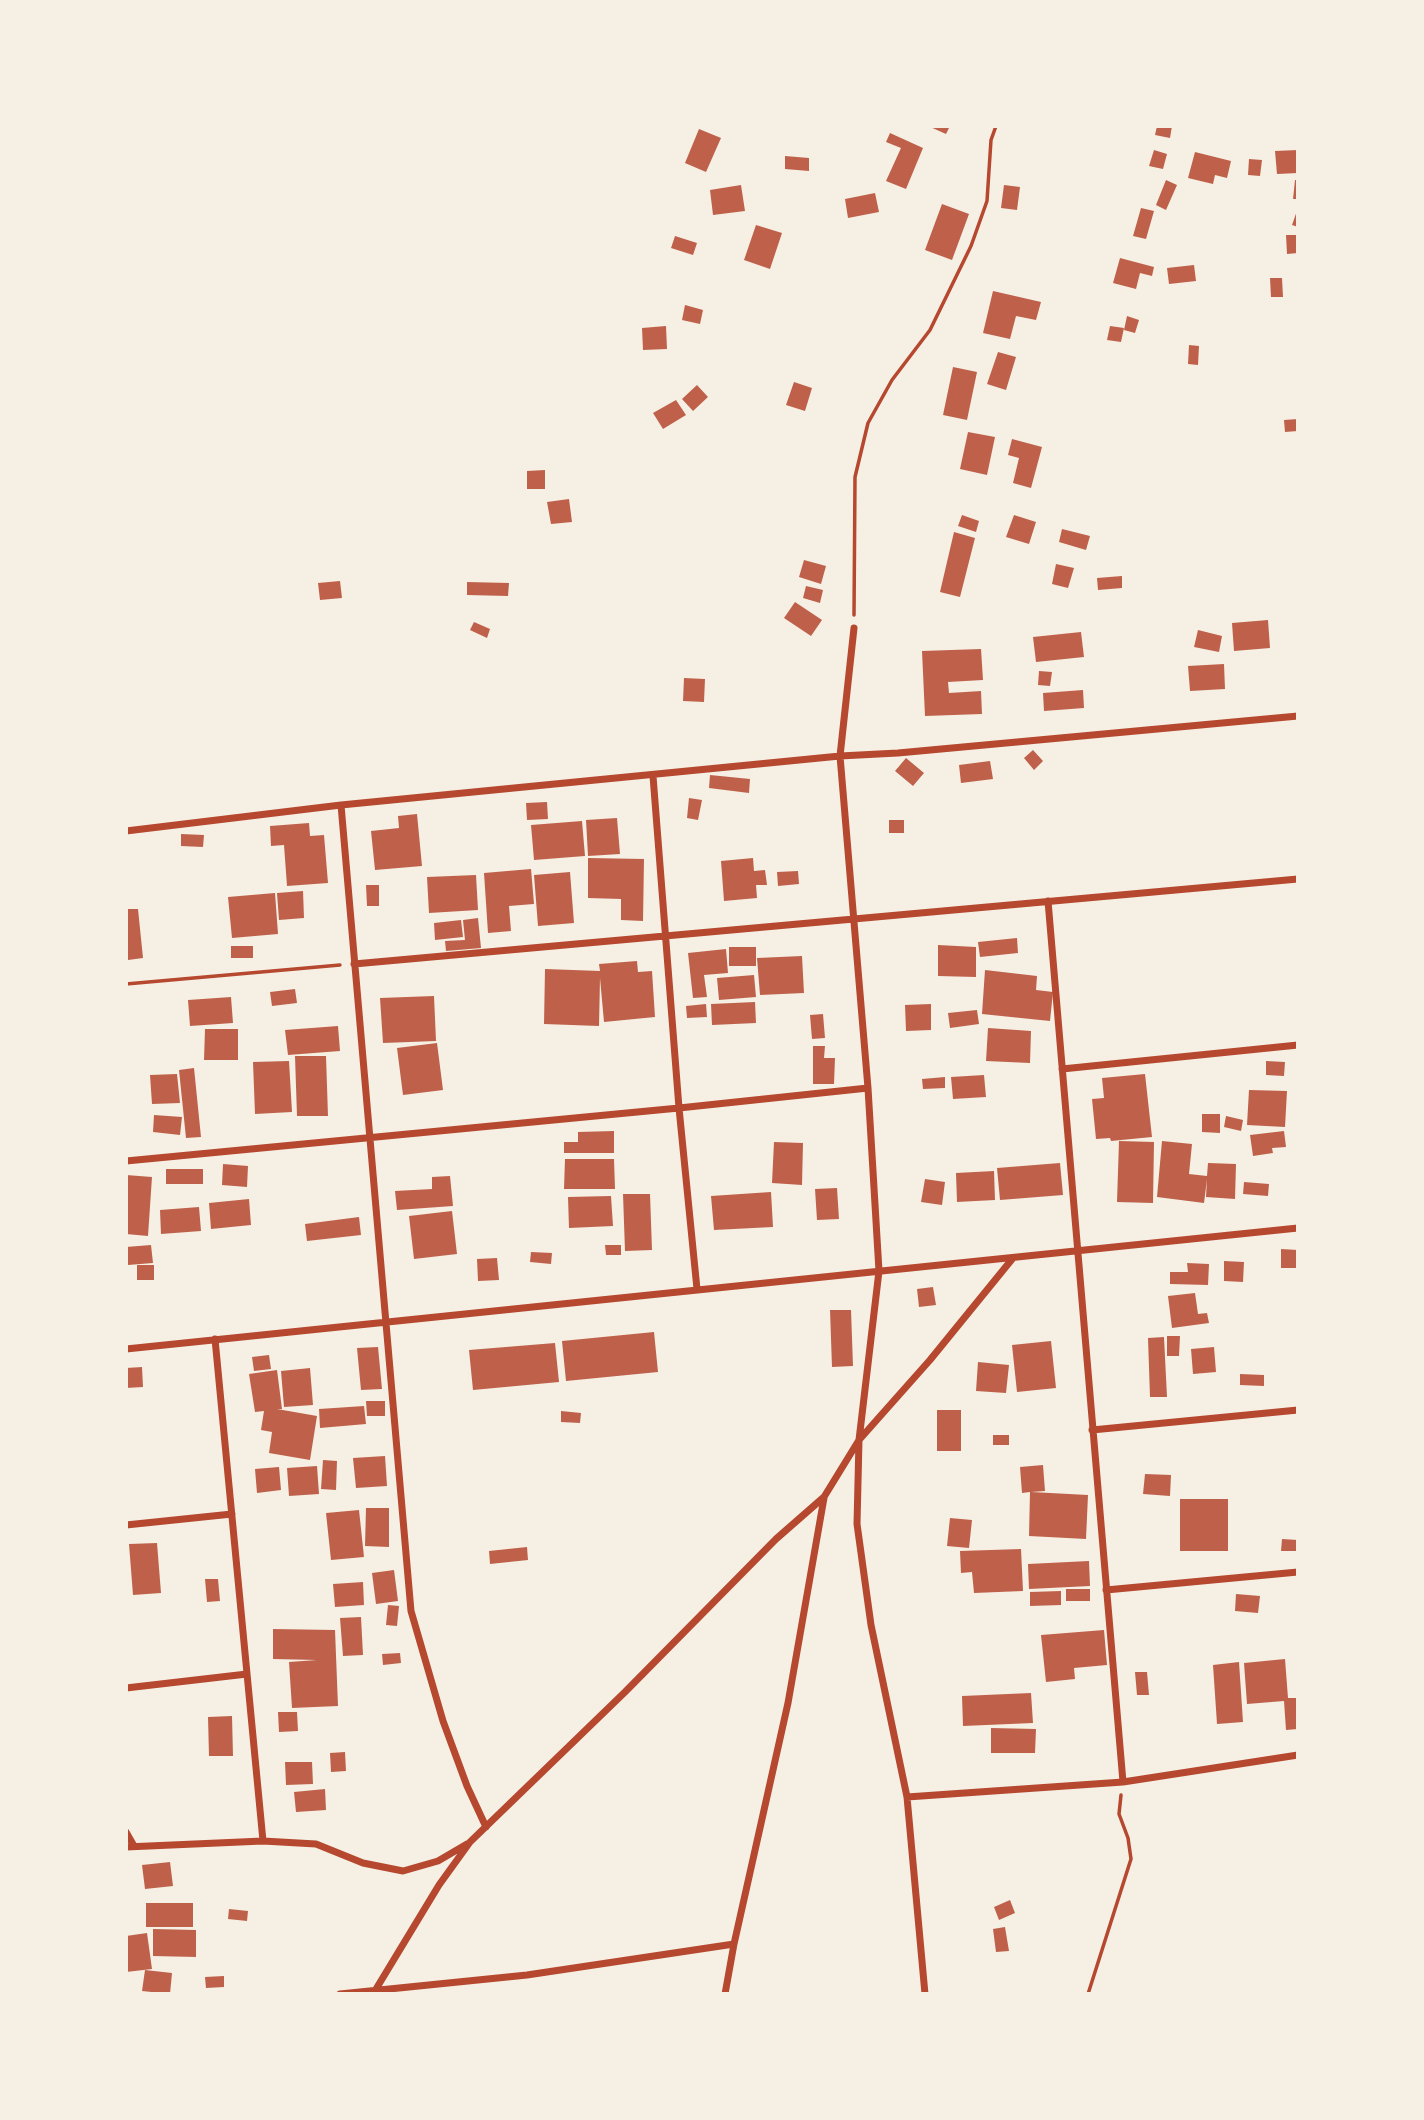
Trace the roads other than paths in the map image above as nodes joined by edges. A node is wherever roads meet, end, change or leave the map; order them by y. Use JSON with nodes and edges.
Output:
{"nodes":[{"id":1,"x":855,"y":628,"type":"road end"},
{"id":2,"x":1298,"y":716,"type":"edge"},
{"id":3,"x":840,"y":756,"type":"junction"},
{"id":4,"x":653,"y":776,"type":"junction"},
{"id":5,"x":341,"y":805,"type":"junction"},
{"id":6,"x":126,"y":831,"type":"edge"},
{"id":7,"x":1298,"y":879,"type":"edge"},
{"id":8,"x":1048,"y":901,"type":"junction"},
{"id":9,"x":854,"y":919,"type":"junction"},
{"id":10,"x":666,"y":936,"type":"junction"},
{"id":11,"x":354,"y":964,"type":"junction"},
{"id":12,"x":1298,"y":1045,"type":"edge"},
{"id":13,"x":1062,"y":1069,"type":"junction"},
{"id":14,"x":868,"y":1088,"type":"junction"},
{"id":15,"x":679,"y":1108,"type":"junction"},
{"id":16,"x":370,"y":1138,"type":"junction"},
{"id":17,"x":126,"y":1161,"type":"edge"},
{"id":18,"x":1298,"y":1228,"type":"edge"},
{"id":19,"x":1077,"y":1251,"type":"junction"},
{"id":20,"x":1013,"y":1258,"type":"junction"},
{"id":21,"x":879,"y":1271,"type":"junction"},
{"id":22,"x":697,"y":1289,"type":"junction"},
{"id":23,"x":387,"y":1321,"type":"junction"},
{"id":24,"x":215,"y":1339,"type":"junction"},
{"id":25,"x":126,"y":1349,"type":"edge"},
{"id":26,"x":1298,"y":1410,"type":"edge"},
{"id":27,"x":1092,"y":1430,"type":"junction"},
{"id":28,"x":859,"y":1440,"type":"junction"},
{"id":29,"x":824,"y":1497,"type":"junction"},
{"id":30,"x":232,"y":1514,"type":"junction"},
{"id":31,"x":126,"y":1525,"type":"edge"},
{"id":32,"x":1298,"y":1572,"type":"edge"},
{"id":33,"x":1106,"y":1590,"type":"junction"},
{"id":34,"x":247,"y":1674,"type":"junction"},
{"id":35,"x":126,"y":1688,"type":"edge"},
{"id":36,"x":1298,"y":1755,"type":"edge"},
{"id":37,"x":1123,"y":1782,"type":"junction"},
{"id":38,"x":907,"y":1797,"type":"junction"},
{"id":39,"x":486,"y":1827,"type":"junction"},
{"id":40,"x":126,"y":1832,"type":"edge"},
{"id":41,"x":263,"y":1841,"type":"junction"},
{"id":42,"x":470,"y":1842,"type":"junction"},
{"id":43,"x":130,"y":1847,"type":"edge"},
{"id":44,"x":734,"y":1944,"type":"junction"},
{"id":45,"x":374,"y":1992,"type":"edge"},
{"id":46,"x":341,"y":1994,"type":"edge"},
{"id":47,"x":724,"y":1994,"type":"edge"},
{"id":48,"x":925,"y":1994,"type":"edge"}],
"edges":[{"from":1,"to":3,"type":"street"},
{"from":2,"to":3,"type":"street"},
{"from":3,"to":4,"type":"street"},
{"from":3,"to":9,"type":"street"},
{"from":4,"to":5,"type":"street"},
{"from":4,"to":10,"type":"street"},
{"from":5,"to":6,"type":"street"},
{"from":5,"to":11,"type":"street"},
{"from":7,"to":8,"type":"street"},
{"from":8,"to":9,"type":"street"},
{"from":8,"to":13,"type":"street"},
{"from":9,"to":10,"type":"street"},
{"from":9,"to":14,"type":"street"},
{"from":10,"to":11,"type":"street"},
{"from":10,"to":15,"type":"street"},
{"from":11,"to":16,"type":"street"},
{"from":12,"to":13,"type":"street"},
{"from":13,"to":19,"type":"street"},
{"from":14,"to":15,"type":"street"},
{"from":14,"to":21,"type":"street"},
{"from":15,"to":16,"type":"street"},
{"from":15,"to":22,"type":"street"},
{"from":16,"to":17,"type":"street"},
{"from":16,"to":23,"type":"street"},
{"from":18,"to":19,"type":"street"},
{"from":19,"to":20,"type":"street"},
{"from":19,"to":27,"type":"street"},
{"from":20,"to":21,"type":"street"},
{"from":20,"to":28,"type":"street"},
{"from":21,"to":22,"type":"street"},
{"from":21,"to":28,"type":"street"},
{"from":22,"to":23,"type":"street"},
{"from":23,"to":24,"type":"street"},
{"from":23,"to":39,"type":"street"},
{"from":24,"to":25,"type":"street"},
{"from":24,"to":30,"type":"street"},
{"from":26,"to":27,"type":"street"},
{"from":27,"to":33,"type":"street"},
{"from":28,"to":29,"type":"street"},
{"from":28,"to":38,"type":"street"},
{"from":29,"to":39,"type":"street"},
{"from":29,"to":44,"type":"street"},
{"from":30,"to":31,"type":"street"},
{"from":30,"to":34,"type":"street"},
{"from":32,"to":33,"type":"street"},
{"from":33,"to":37,"type":"street"},
{"from":34,"to":35,"type":"street"},
{"from":34,"to":41,"type":"street"},
{"from":36,"to":37,"type":"street"},
{"from":37,"to":38,"type":"street"},
{"from":38,"to":48,"type":"street"},
{"from":39,"to":42,"type":"street"},
{"from":40,"to":43,"type":"street"},
{"from":41,"to":42,"type":"street"},
{"from":41,"to":43,"type":"street"},
{"from":42,"to":45,"type":"street"},
{"from":44,"to":45,"type":"street"},
{"from":44,"to":47,"type":"street"},
{"from":45,"to":46,"type":"street"}]}
